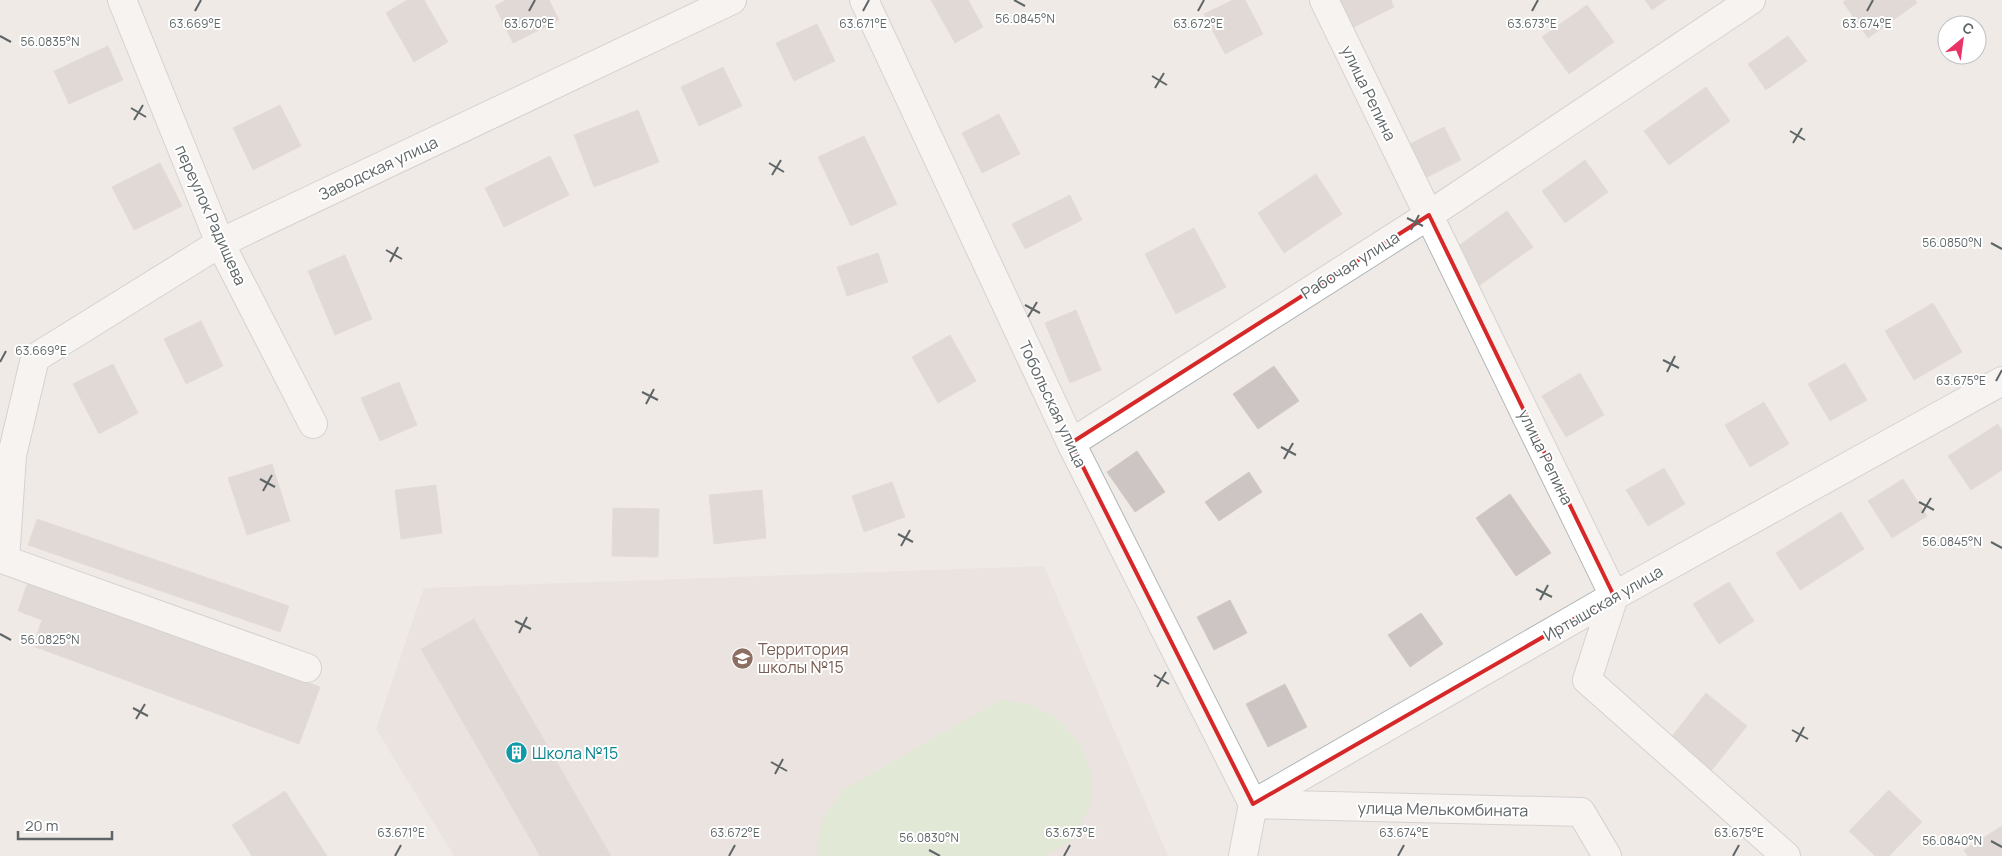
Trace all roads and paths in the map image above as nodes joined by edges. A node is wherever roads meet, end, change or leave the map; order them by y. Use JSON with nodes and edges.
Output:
{"nodes":[{"id":1,"x":122,"y":0,"type":"edge"},
{"id":2,"x":732,"y":0,"type":"edge"},
{"id":3,"x":864,"y":0,"type":"edge"},
{"id":4,"x":1324,"y":0,"type":"edge"},
{"id":5,"x":1751,"y":0,"type":"edge"},
{"id":6,"x":1429,"y":215,"type":"junction"},
{"id":7,"x":220,"y":243,"type":"junction"},
{"id":8,"x":2002,"y":381,"type":"edge"},
{"id":9,"x":312,"y":424,"type":"dead end"},
{"id":10,"x":1071,"y":443,"type":"junction"},
{"id":11,"x":1614,"y":596,"type":"junction"},
{"id":12,"x":306,"y":668,"type":"dead end"},
{"id":13,"x":1253,"y":804,"type":"junction"},
{"id":14,"x":1243,"y":856,"type":"edge"},
{"id":15,"x":1607,"y":856,"type":"edge"},
{"id":16,"x":1786,"y":856,"type":"edge"}],
"edges":[{"from":1,"to":7,"type":"street","name":"переулок Радищева"},
{"from":2,"to":7,"type":"street","name":"Заводская улица"},
{"from":3,"to":10,"type":"street","name":"Тобольская улица"},
{"from":4,"to":6,"type":"street","name":"улица Репина"},
{"from":5,"to":6,"type":"street","name":"Рабочая улица"},
{"from":6,"to":10,"type":"street","name":"Рабочая улица"},
{"from":6,"to":11,"type":"street","name":"улица Репина"},
{"from":7,"to":9,"type":"street","name":"переулок Радищева"},
{"from":7,"to":12,"type":"street","name":"Заводская улица"},
{"from":8,"to":11,"type":"street","name":"Иртышская улица"},
{"from":10,"to":13,"type":"street","name":"Тобольская улица"},
{"from":11,"to":13,"type":"street","name":"Иртышская улица"},
{"from":11,"to":16,"type":"street"},
{"from":13,"to":14,"type":"street"},
{"from":13,"to":15,"type":"street","name":"улица Мелькомбината"}]}
